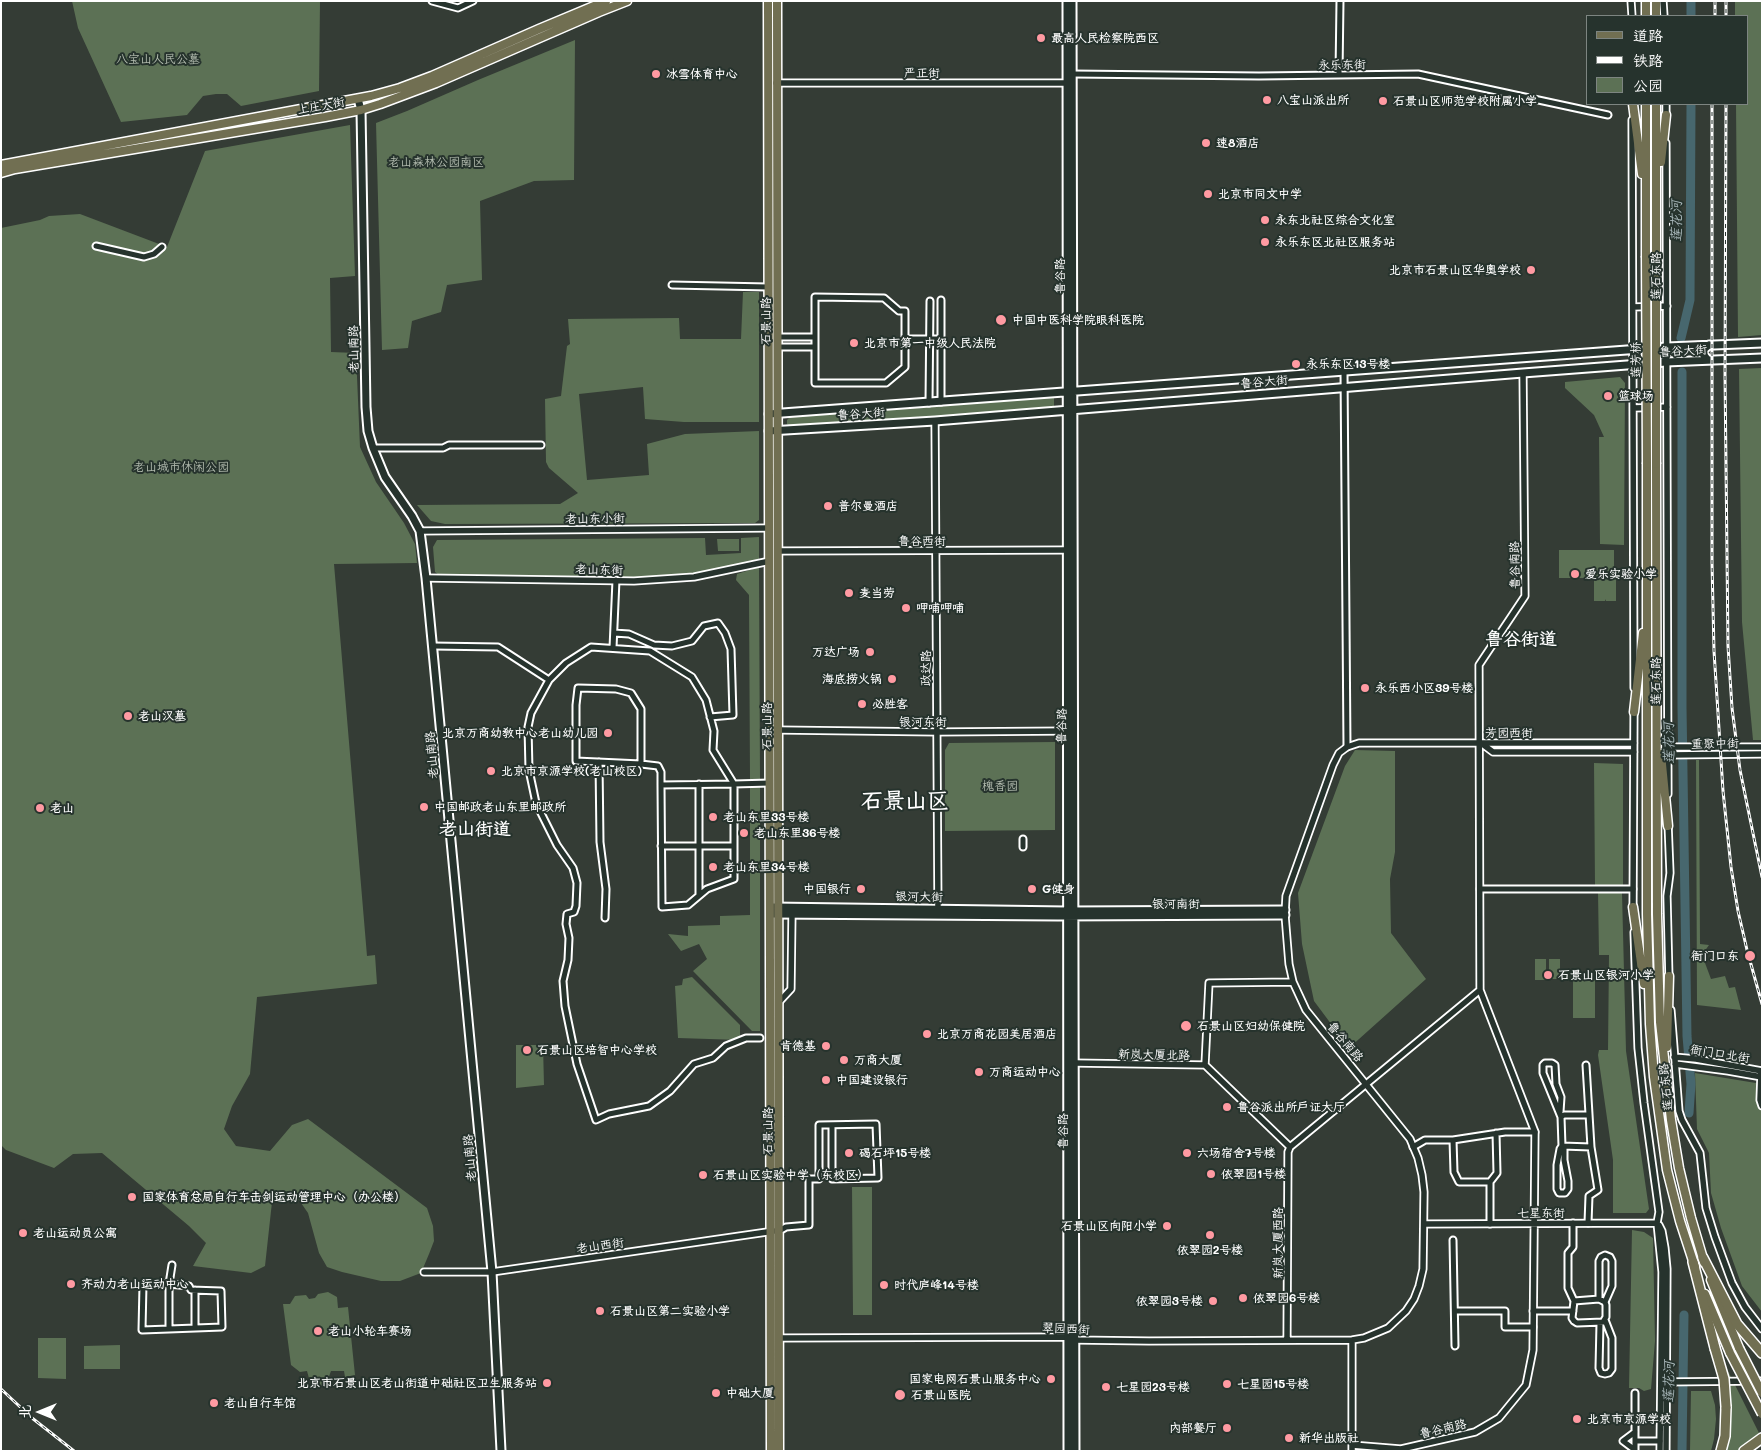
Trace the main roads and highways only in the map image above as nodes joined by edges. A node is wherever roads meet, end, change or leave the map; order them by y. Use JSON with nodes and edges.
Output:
{"nodes":[{"id":1,"x":606,"y":1,"type":"edge"},
{"id":2,"x":628,"y":1,"type":"edge"},
{"id":3,"x":768,"y":1,"type":"edge"},
{"id":4,"x":777,"y":1,"type":"edge"},
{"id":5,"x":1066,"y":1,"type":"edge"},
{"id":6,"x":1072,"y":1,"type":"edge"},
{"id":7,"x":1646,"y":1,"type":"edge"},
{"id":8,"x":1656,"y":1,"type":"edge"},
{"id":9,"x":1646,"y":15,"type":"edge"},
{"id":10,"x":1656,"y":15,"type":"edge"},
{"id":11,"x":358,"y":99,"type":"junction"},
{"id":12,"x":1632,"y":105,"type":"edge"},
{"id":13,"x":1646,"y":105,"type":"edge"},
{"id":14,"x":1656,"y":105,"type":"edge"},
{"id":15,"x":360,"y":110,"type":"junction"},
{"id":16,"x":1666,"y":115,"type":"road end"},
{"id":17,"x":1,"y":165,"type":"edge"},
{"id":18,"x":1,"y":173,"type":"edge"},
{"id":19,"x":1646,"y":204,"type":"junction"},
{"id":20,"x":1656,"y":204,"type":"junction"},
{"id":21,"x":1646,"y":256,"type":"joint"},
{"id":22,"x":1656,"y":256,"type":"joint"},
{"id":23,"x":1762,"y":343,"type":"edge"},
{"id":24,"x":1709,"y":345,"type":"junction"},
{"id":25,"x":1762,"y":358,"type":"edge"},
{"id":26,"x":1708,"y":360,"type":"junction"},
{"id":27,"x":1069,"y":392,"type":"junction"},
{"id":28,"x":1069,"y":410,"type":"junction"},
{"id":29,"x":773,"y":414,"type":"junction"},
{"id":30,"x":773,"y":430,"type":"junction"},
{"id":31,"x":1647,"y":464,"type":"joint"},
{"id":32,"x":1656,"y":464,"type":"joint"},
{"id":33,"x":1647,"y":596,"type":"junction"},
{"id":34,"x":1656,"y":711,"type":"junction"},
{"id":35,"x":1634,"y":712,"type":"road end"},
{"id":36,"x":1668,"y":826,"type":"road end"},
{"id":37,"x":1633,"y":907,"type":"road end"},
{"id":38,"x":774,"y":910,"type":"junction"},
{"id":39,"x":938,"y":912,"type":"junction"},
{"id":40,"x":1070,"y":913,"type":"junction"},
{"id":41,"x":1285,"y":913,"type":"road end"},
{"id":42,"x":1669,"y":976,"type":"road end"},
{"id":43,"x":1650,"y":1024,"type":"junction"},
{"id":44,"x":1666,"y":1077,"type":"junction"},
{"id":45,"x":1703,"y":1258,"type":"junction"},
{"id":46,"x":1693,"y":1262,"type":"junction"},
{"id":47,"x":1762,"y":1353,"type":"edge"},
{"id":48,"x":1762,"y":1393,"type":"edge"},
{"id":49,"x":1762,"y":1414,"type":"edge"},
{"id":50,"x":1762,"y":1438,"type":"edge"},
{"id":51,"x":501,"y":1451,"type":"edge"},
{"id":52,"x":771,"y":1451,"type":"edge"},
{"id":53,"x":779,"y":1451,"type":"edge"},
{"id":54,"x":1068,"y":1451,"type":"edge"},
{"id":55,"x":1075,"y":1451,"type":"edge"},
{"id":56,"x":1721,"y":1451,"type":"edge"},
{"id":57,"x":1744,"y":1451,"type":"edge"}],
"edges":[{"from":1,"to":11,"type":"main road","name":"上庄大街"},
{"from":2,"to":15,"type":"main road","name":"上庄大街"},
{"from":3,"to":29,"type":"main road","name":"石景山路"},
{"from":4,"to":29,"type":"main road","name":"石景山路"},
{"from":5,"to":27,"type":"main road","name":"鲁谷路"},
{"from":6,"to":27,"type":"main road","name":"鲁谷路"},
{"from":7,"to":9,"type":"main road"},
{"from":8,"to":10,"type":"main road"},
{"from":11,"to":15,"type":"main road","name":"老山南路"},
{"from":11,"to":17,"type":"main road","name":"上庄大街"},
{"from":12,"to":19,"type":"main road"},
{"from":13,"to":19,"type":"main road","name":"莲石东路"},
{"from":14,"to":20,"type":"main road","name":"莲石东路"},
{"from":15,"to":18,"type":"main road","name":"上庄大街"},
{"from":15,"to":51,"type":"main road","name":"老山南路"},
{"from":16,"to":20,"type":"main road"},
{"from":19,"to":21,"type":"main road","name":"莲石东路"},
{"from":20,"to":22,"type":"main road","name":"莲石东路"},
{"from":21,"to":31,"type":"main road","name":"莲芳桥","bridge":true},
{"from":22,"to":32,"type":"main road","name":"莲芳桥","bridge":true},
{"from":23,"to":24,"type":"main road","name":"鲁谷大街"},
{"from":24,"to":26,"type":"main road"},
{"from":24,"to":27,"type":"main road","name":"鲁谷大街"},
{"from":25,"to":26,"type":"main road","name":"鲁谷大街"},
{"from":26,"to":28,"type":"main road","name":"鲁谷大街"},
{"from":27,"to":28,"type":"main road","name":"鲁谷路"},
{"from":27,"to":29,"type":"main road","name":"鲁谷大街"},
{"from":28,"to":30,"type":"main road","name":"鲁谷大街"},
{"from":28,"to":40,"type":"main road","name":"鲁谷路"},
{"from":28,"to":40,"type":"main road","name":"鲁谷路"},
{"from":29,"to":30,"type":"main road","name":"石景山路"},
{"from":30,"to":38,"type":"main road","name":"石景山路"},
{"from":30,"to":38,"type":"main road","name":"石景山路"},
{"from":31,"to":33,"type":"main road","name":"莲石东路"},
{"from":32,"to":34,"type":"main road","name":"莲石东路"},
{"from":33,"to":35,"type":"main road"},
{"from":33,"to":43,"type":"main road","name":"莲石东路"},
{"from":34,"to":36,"type":"main road"},
{"from":34,"to":44,"type":"main road","name":"莲石东路"},
{"from":37,"to":43,"type":"main road"},
{"from":38,"to":39,"type":"main road","name":"银河大街"},
{"from":38,"to":39,"type":"main road","name":"银河大街"},
{"from":38,"to":52,"type":"main road","name":"石景山路"},
{"from":38,"to":53,"type":"main road","name":"石景山路"},
{"from":39,"to":40,"type":"main road","name":"银河大街"},
{"from":40,"to":41,"type":"main road","name":"银河南街"},
{"from":40,"to":54,"type":"main road","name":"鲁谷路"},
{"from":40,"to":55,"type":"main road","name":"鲁谷路"},
{"from":42,"to":44,"type":"main road"},
{"from":43,"to":46,"type":"main road","name":"莲石东路"},
{"from":44,"to":45,"type":"main road","name":"莲石东路"},
{"from":45,"to":47,"type":"highway"},
{"from":45,"to":48,"type":"main road","name":"莲石东路","bridge":true},
{"from":46,"to":49,"type":"main road","name":"莲石东路","bridge":true},
{"from":46,"to":56,"type":"highway","bridge":true},
{"from":50,"to":57,"type":"highway"}]}
